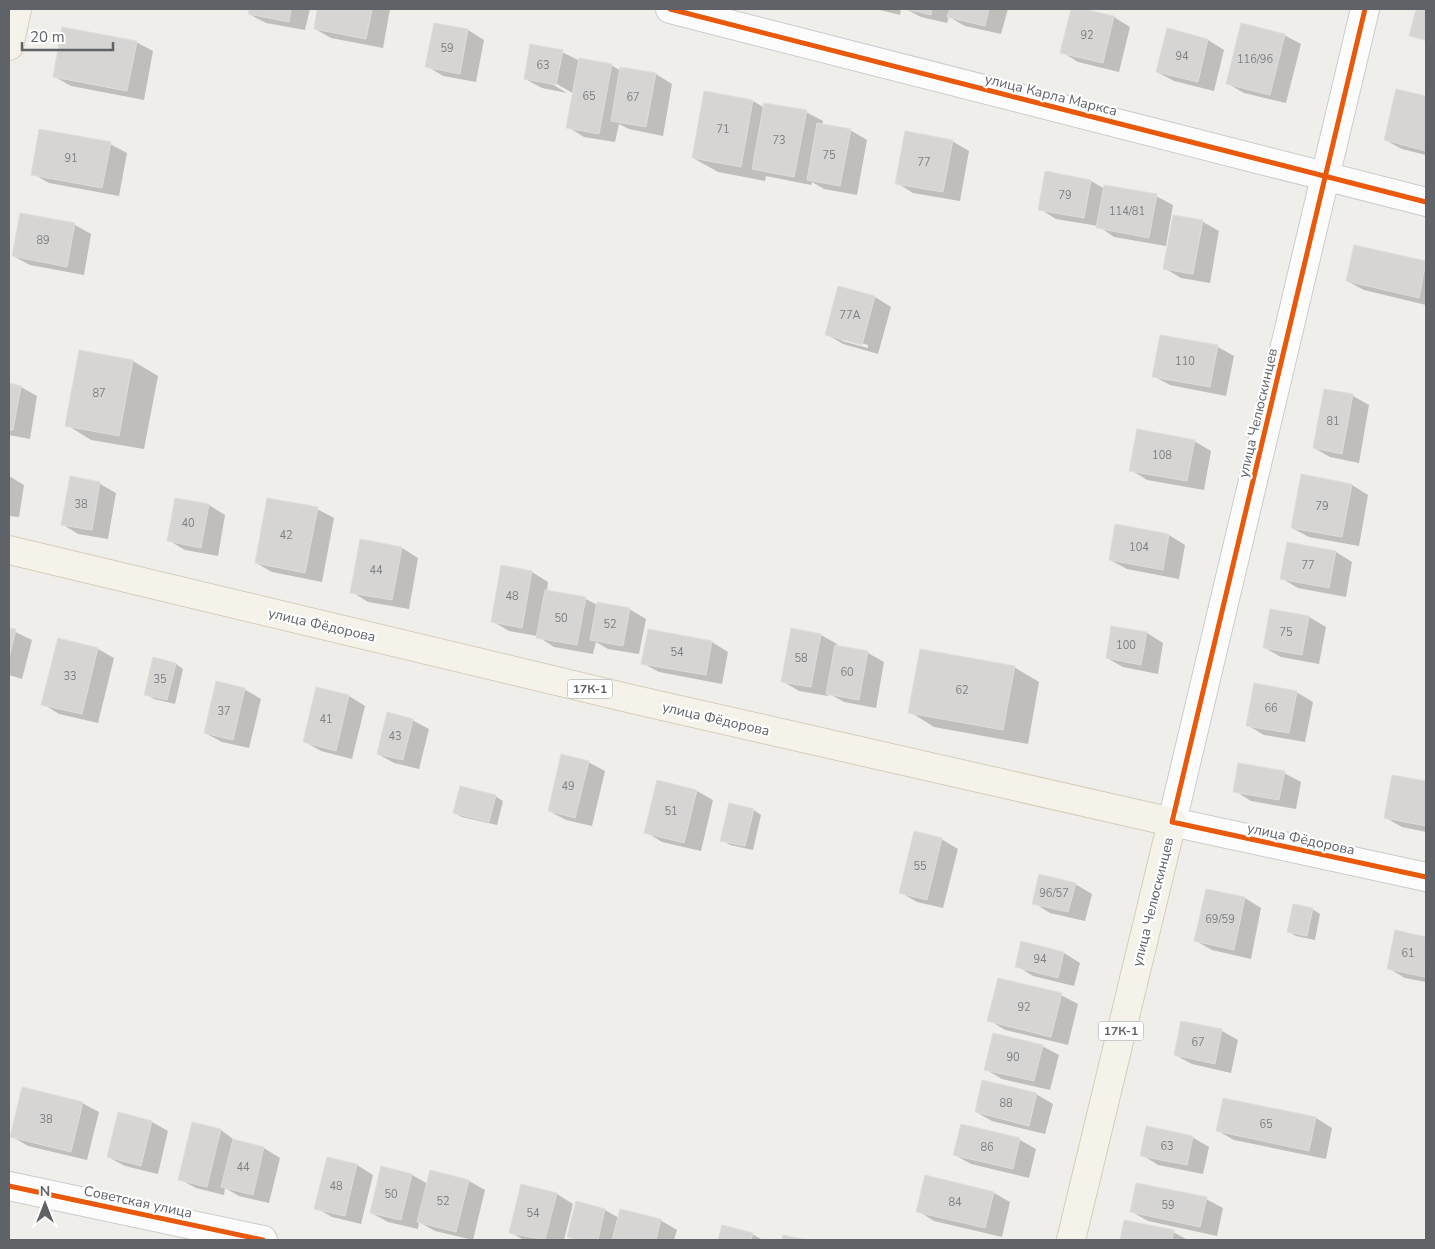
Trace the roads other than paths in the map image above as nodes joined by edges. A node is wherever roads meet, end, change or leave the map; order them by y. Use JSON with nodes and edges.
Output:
{"nodes":[{"id":1,"x":17,"y":9,"type":"edge"},
{"id":2,"x":670,"y":9,"type":"edge"},
{"id":3,"x":1364,"y":9,"type":"edge"},
{"id":4,"x":9,"y":46,"type":"edge"},
{"id":5,"x":1326,"y":177,"type":"junction"},
{"id":6,"x":1426,"y":202,"type":"edge"},
{"id":7,"x":9,"y":550,"type":"edge"},
{"id":8,"x":1172,"y":822,"type":"junction"},
{"id":9,"x":1426,"y":877,"type":"edge"},
{"id":10,"x":9,"y":1186,"type":"edge"},
{"id":11,"x":263,"y":1240,"type":"edge"},
{"id":12,"x":1071,"y":1240,"type":"edge"}],
"edges":[{"from":1,"to":4,"type":"main road"},
{"from":2,"to":5,"type":"street","name":"улица Карла Маркса"},
{"from":3,"to":5,"type":"street","name":"улица Челюскинцев"},
{"from":5,"to":6,"type":"street","name":"улица Карла Маркса"},
{"from":5,"to":8,"type":"street","name":"улица Челюскинцев"},
{"from":7,"to":8,"type":"main road","name":"улица Фёдорова","number":"17К-1"},
{"from":8,"to":9,"type":"street","name":"улица Фёдорова"},
{"from":8,"to":12,"type":"main road","name":"улица Челюскинцев","number":"17К-1"},
{"from":10,"to":11,"type":"street","name":"Советская улица"}]}
